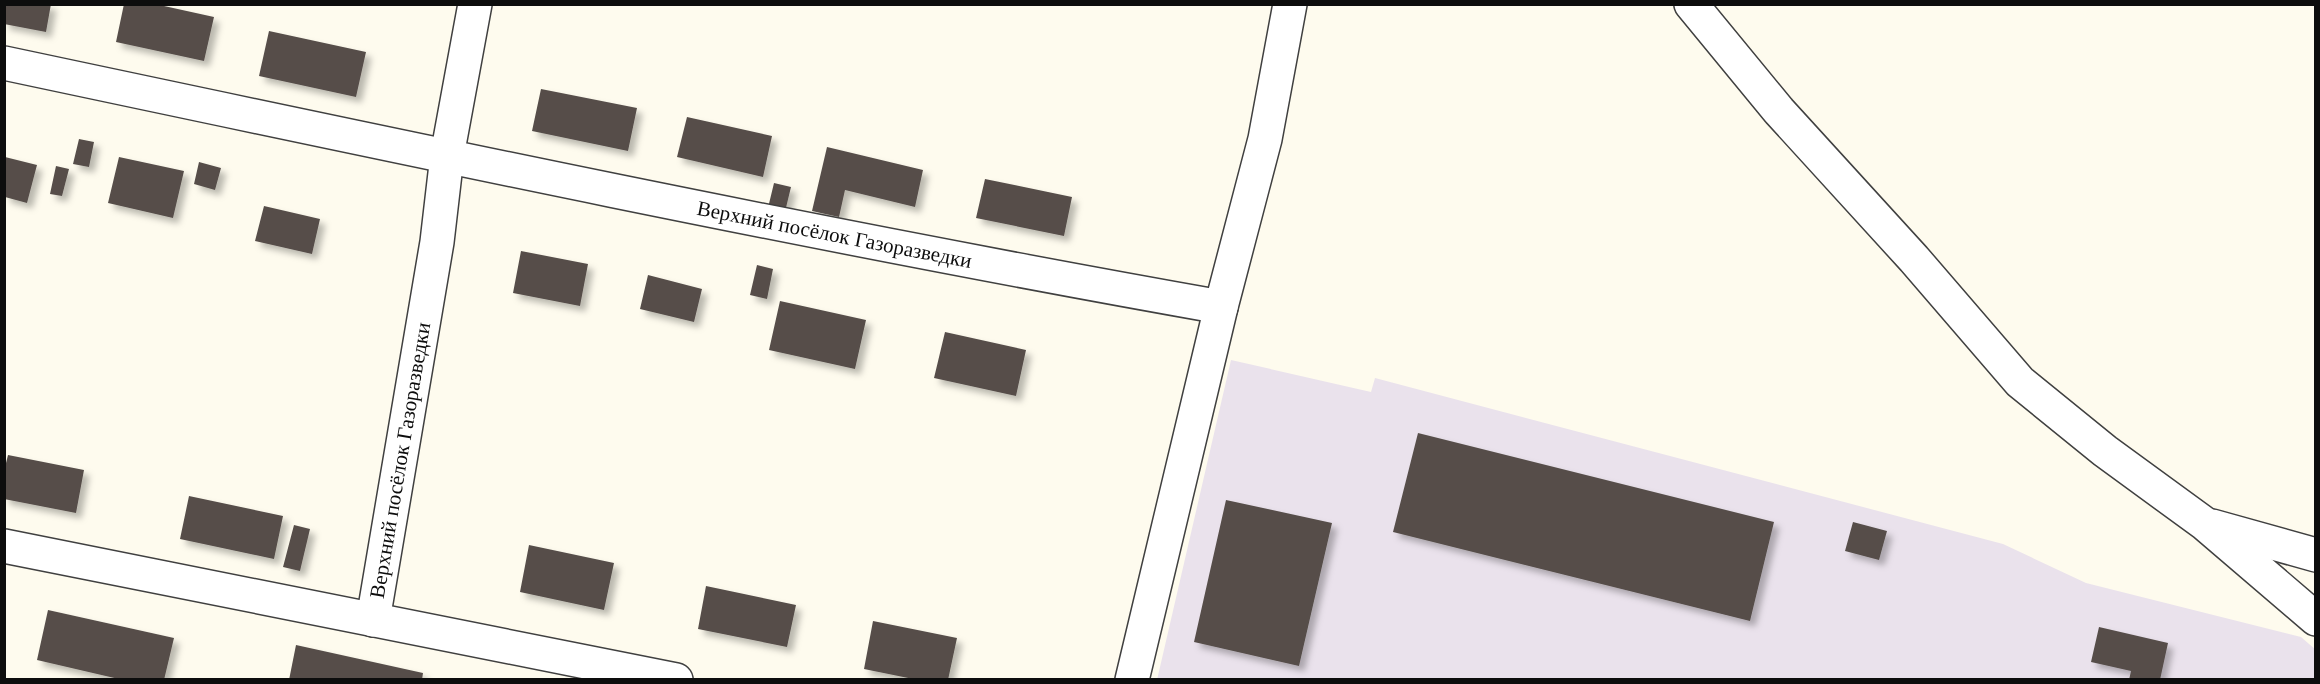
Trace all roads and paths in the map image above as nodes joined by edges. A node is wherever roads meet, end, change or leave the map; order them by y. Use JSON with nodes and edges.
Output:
{"nodes":[{"id":1,"x":475,"y":4,"type":"edge"},
{"id":2,"x":1290,"y":4,"type":"edge"},
{"id":3,"x":1691,"y":4,"type":"edge"},
{"id":4,"x":4,"y":63,"type":"edge"},
{"id":5,"x":447,"y":156,"type":"junction"},
{"id":6,"x":1221,"y":307,"type":"junction"},
{"id":7,"x":2205,"y":524,"type":"junction"},
{"id":8,"x":4,"y":546,"type":"edge"},
{"id":9,"x":2316,"y":555,"type":"edge"},
{"id":10,"x":2316,"y":619,"type":"edge"},
{"id":11,"x":373,"y":620,"type":"junction"},
{"id":12,"x":676,"y":680,"type":"edge"},
{"id":13,"x":1132,"y":680,"type":"edge"}],
"edges":[{"from":1,"to":5,"type":"street","name":"Верхний посёлок Газоразведки"},
{"from":2,"to":6,"type":"street"},
{"from":3,"to":7,"type":"street"},
{"from":4,"to":5,"type":"street","name":"Верхний посёлок Газоразведки"},
{"from":5,"to":6,"type":"street","name":"Верхний посёлок Газоразведки"},
{"from":5,"to":11,"type":"street","name":"Верхний посёлок Газоразведки"},
{"from":6,"to":13,"type":"street"},
{"from":7,"to":9,"type":"street"},
{"from":7,"to":10,"type":"street"},
{"from":8,"to":11,"type":"street","name":"Верхний посёлок Газоразведки"},
{"from":11,"to":12,"type":"street","name":"Верхний посёлок Газоразведки"}]}
